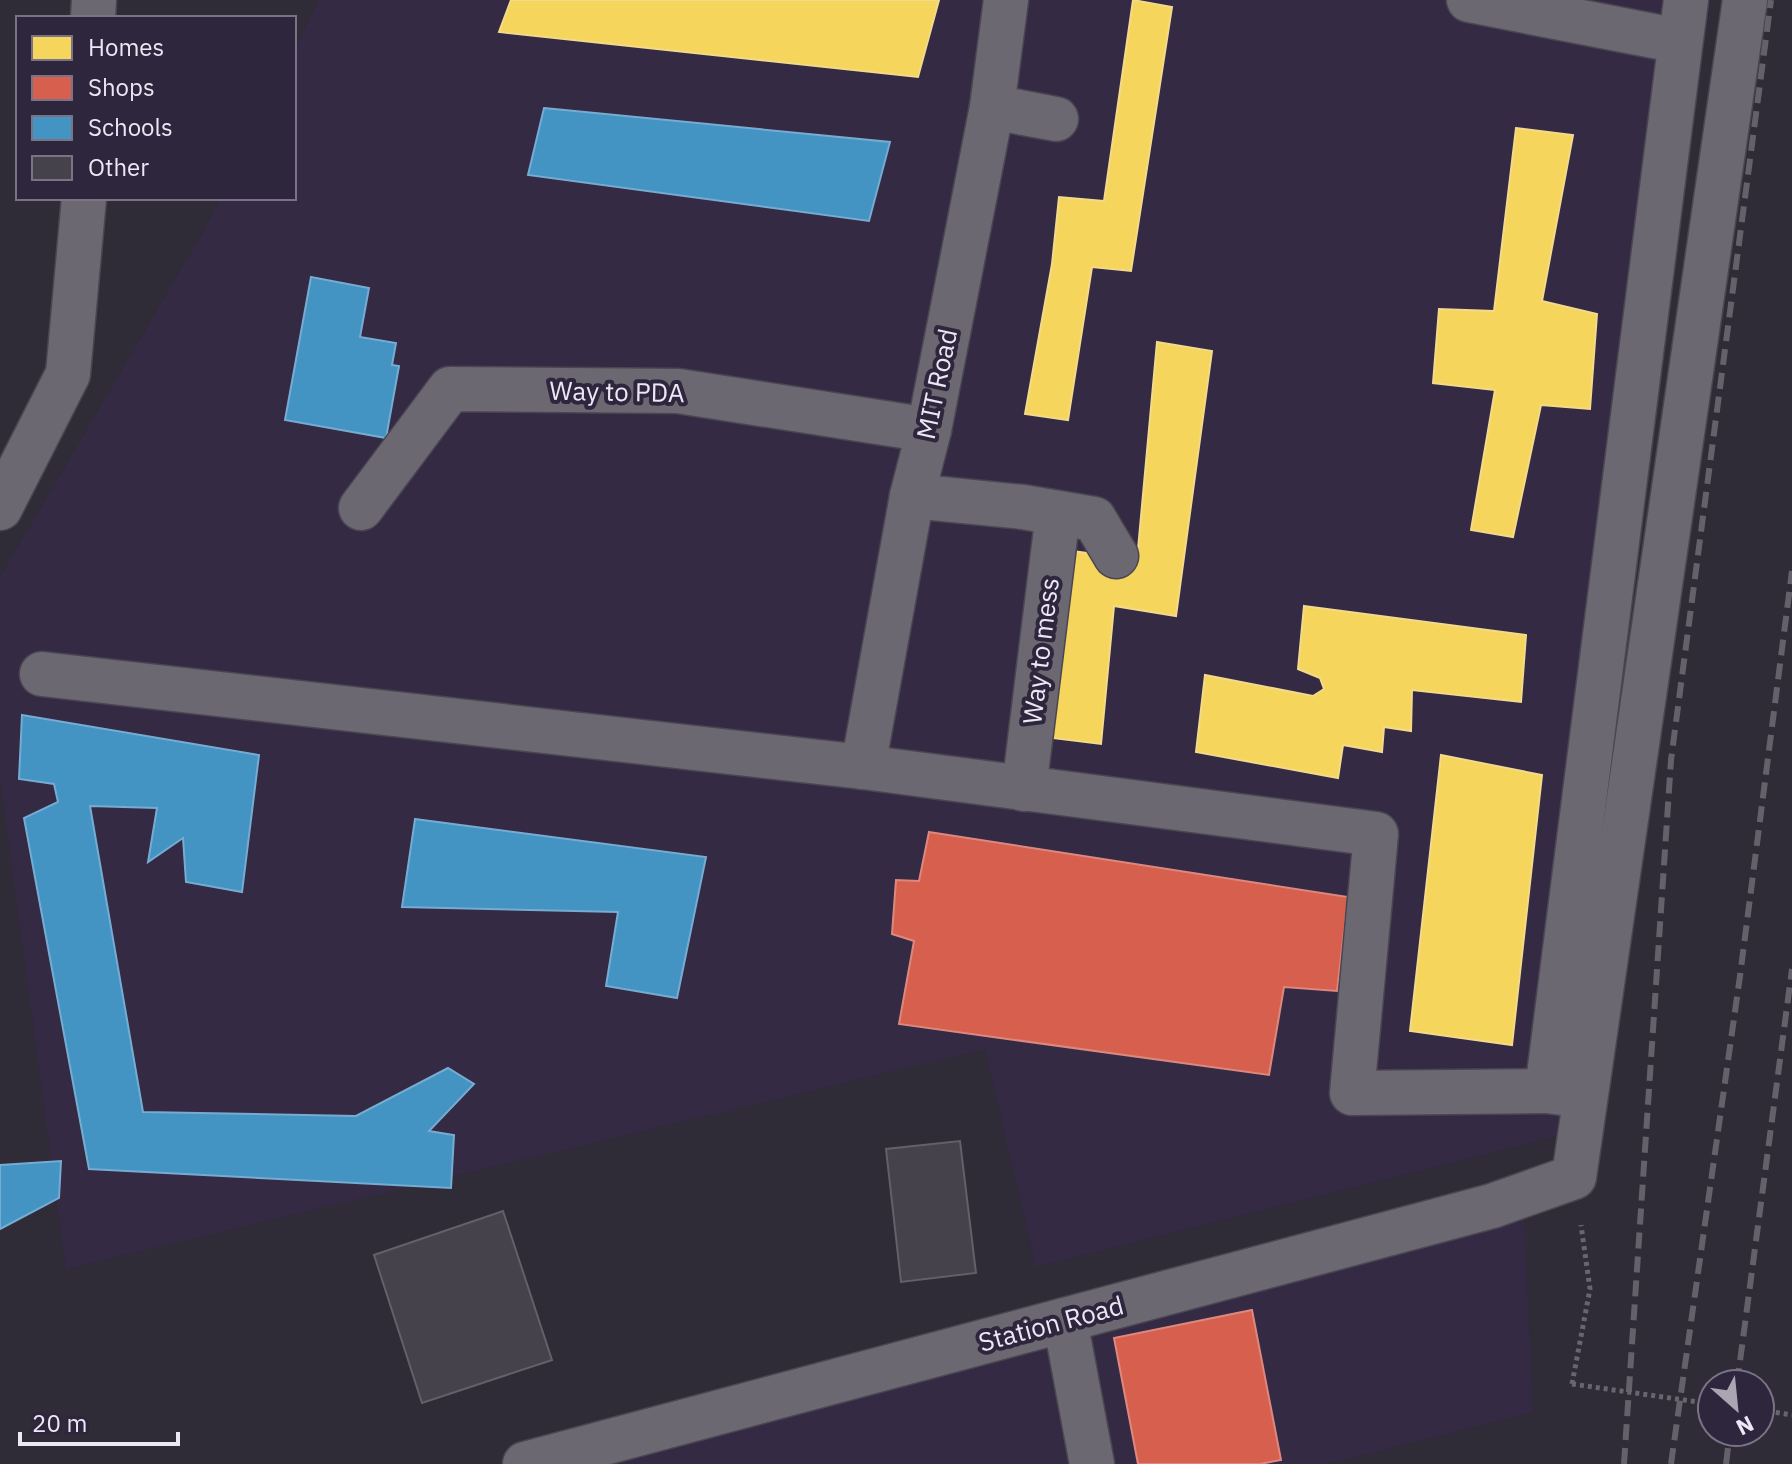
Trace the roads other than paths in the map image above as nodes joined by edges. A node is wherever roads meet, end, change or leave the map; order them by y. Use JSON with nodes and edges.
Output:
{"nodes":[{"id":1,"x":1006,"y":0,"type":"edge"},
{"id":2,"x":1469,"y":0,"type":"edge"},
{"id":3,"x":1745,"y":0,"type":"edge"},
{"id":4,"x":1682,"y":21,"type":"edge"},
{"id":5,"x":992,"y":107,"type":"junction"},
{"id":6,"x":1056,"y":119,"type":"dead end"},
{"id":7,"x":84,"y":200,"type":"edge"},
{"id":8,"x":929,"y":430,"type":"junction"},
{"id":9,"x":912,"y":496,"type":"junction"},
{"id":10,"x":0,"y":508,"type":"edge"},
{"id":11,"x":361,"y":508,"type":"dead end"},
{"id":12,"x":1058,"y":513,"type":"junction"},
{"id":13,"x":1116,"y":556,"type":"dead end"},
{"id":14,"x":42,"y":674,"type":"dead end"},
{"id":15,"x":863,"y":767,"type":"junction"},
{"id":16,"x":1024,"y":789,"type":"junction"},
{"id":17,"x":1567,"y":1094,"type":"junction"},
{"id":18,"x":1065,"y":1320,"type":"junction"},
{"id":19,"x":525,"y":1464,"type":"edge"},
{"id":20,"x":1092,"y":1464,"type":"edge"}],
"edges":[{"from":1,"to":5,"type":"street","name":"MIT Road"},
{"from":2,"to":4,"type":"street"},
{"from":3,"to":17,"type":"street"},
{"from":4,"to":17,"type":"street"},
{"from":5,"to":6,"type":"street"},
{"from":5,"to":8,"type":"street","name":"MIT Road"},
{"from":7,"to":10,"type":"street"},
{"from":8,"to":9,"type":"street","name":"MIT Road"},
{"from":8,"to":11,"type":"street","name":"Way to PDA"},
{"from":9,"to":12,"type":"street"},
{"from":9,"to":15,"type":"street","name":"MIT Road"},
{"from":12,"to":13,"type":"street"},
{"from":12,"to":16,"type":"street","name":"Way to mess"},
{"from":14,"to":15,"type":"street"},
{"from":15,"to":16,"type":"street"},
{"from":16,"to":17,"type":"street"},
{"from":17,"to":18,"type":"street","name":"Station Road"},
{"from":18,"to":19,"type":"street","name":"Station Road"},
{"from":18,"to":20,"type":"street"}]}
